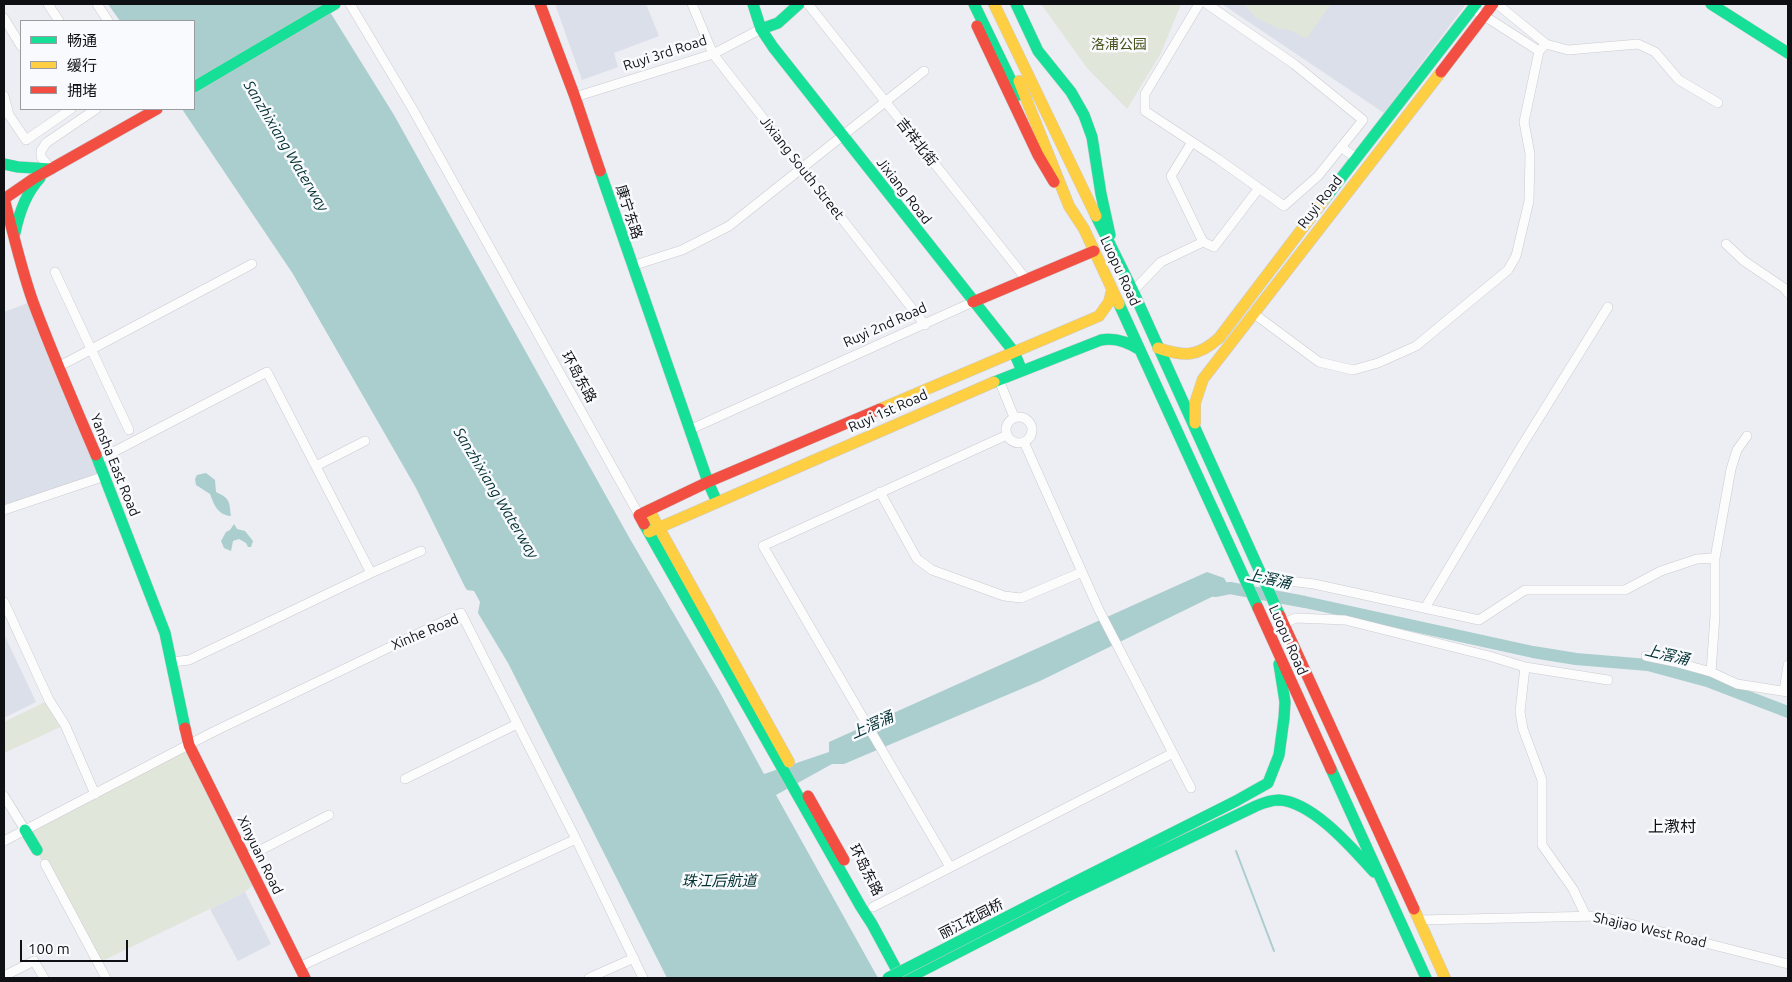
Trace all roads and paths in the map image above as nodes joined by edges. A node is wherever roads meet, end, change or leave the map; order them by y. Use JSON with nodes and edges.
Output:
{"nodes":[{"id":1,"x":48,"y":4,"type":"edge"},
{"id":2,"x":97,"y":4,"type":"edge"},
{"id":3,"x":335,"y":4,"type":"edge"},
{"id":4,"x":350,"y":4,"type":"edge"},
{"id":5,"x":540,"y":4,"type":"edge"},
{"id":6,"x":692,"y":4,"type":"edge"},
{"id":7,"x":753,"y":4,"type":"edge"},
{"id":8,"x":788,"y":4,"type":"edge"},
{"id":9,"x":799,"y":4,"type":"edge"},
{"id":10,"x":808,"y":4,"type":"edge"},
{"id":11,"x":968,"y":4,"type":"edge"},
{"id":12,"x":974,"y":4,"type":"edge"},
{"id":13,"x":984,"y":4,"type":"edge"},
{"id":14,"x":994,"y":4,"type":"edge"},
{"id":15,"x":1004,"y":4,"type":"edge"},
{"id":16,"x":1016,"y":4,"type":"edge"},
{"id":17,"x":1199,"y":4,"type":"edge"},
{"id":18,"x":1207,"y":4,"type":"edge"},
{"id":19,"x":1495,"y":4,"type":"edge"},
{"id":20,"x":1711,"y":4,"type":"edge"},
{"id":21,"x":1474,"y":6,"type":"edge"},
{"id":22,"x":1484,"y":16,"type":"junction"},
{"id":23,"x":4,"y":18,"type":"edge"},
{"id":24,"x":58,"y":20,"type":"edge"},
{"id":25,"x":107,"y":20,"type":"edge"},
{"id":26,"x":761,"y":30,"type":"junction"},
{"id":27,"x":20,"y":44,"type":"edge"},
{"id":28,"x":1542,"y":47,"type":"junction"},
{"id":29,"x":1788,"y":53,"type":"edge"},
{"id":30,"x":712,"y":54,"type":"junction"},
{"id":31,"x":924,"y":71,"type":"dead end"},
{"id":32,"x":195,"y":86,"type":"edge"},
{"id":33,"x":4,"y":96,"type":"edge"},
{"id":34,"x":575,"y":97,"type":"junction"},
{"id":35,"x":886,"y":102,"type":"junction"},
{"id":36,"x":1718,"y":103,"type":"dead end"},
{"id":37,"x":66,"y":110,"type":"edge"},
{"id":38,"x":95,"y":110,"type":"edge"},
{"id":39,"x":155,"y":110,"type":"edge"},
{"id":40,"x":843,"y":137,"type":"junction"},
{"id":41,"x":1192,"y":142,"type":"junction"},
{"id":42,"x":1341,"y":147,"type":"junction"},
{"id":43,"x":1356,"y":158,"type":"junction"},
{"id":44,"x":4,"y":164,"type":"edge"},
{"id":45,"x":51,"y":169,"type":"junction"},
{"id":46,"x":802,"y":169,"type":"junction"},
{"id":47,"x":1259,"y":188,"type":"junction"},
{"id":48,"x":4,"y":191,"type":"edge"},
{"id":49,"x":4,"y":199,"type":"edge"},
{"id":50,"x":1070,"y":206,"type":"junction"},
{"id":51,"x":11,"y":239,"type":"edge"},
{"id":52,"x":1203,"y":242,"type":"junction"},
{"id":53,"x":1726,"y":244,"type":"dead end"},
{"id":54,"x":1113,"y":249,"type":"junction"},
{"id":55,"x":1094,"y":251,"type":"junction"},
{"id":56,"x":252,"y":264,"type":"dead end"},
{"id":57,"x":632,"y":266,"type":"junction"},
{"id":58,"x":55,"y":272,"type":"dead end"},
{"id":59,"x":1026,"y":279,"type":"junction"},
{"id":60,"x":1112,"y":290,"type":"junction"},
{"id":61,"x":1133,"y":291,"type":"junction"},
{"id":62,"x":1788,"y":294,"type":"edge"},
{"id":63,"x":973,"y":302,"type":"junction"},
{"id":64,"x":1608,"y":307,"type":"dead end"},
{"id":65,"x":1253,"y":313,"type":"junction"},
{"id":66,"x":925,"y":325,"type":"junction"},
{"id":67,"x":1158,"y":348,"type":"junction"},
{"id":68,"x":92,"y":349,"type":"junction"},
{"id":69,"x":1141,"y":351,"type":"junction"},
{"id":70,"x":1014,"y":352,"type":"junction"},
{"id":71,"x":58,"y":367,"type":"junction"},
{"id":72,"x":1022,"y":371,"type":"junction"},
{"id":73,"x":999,"y":380,"type":"junction"},
{"id":74,"x":1014,"y":417,"type":"junction"},
{"id":75,"x":129,"y":430,"type":"dead end"},
{"id":76,"x":689,"y":430,"type":"junction"},
{"id":77,"x":1195,"y":430,"type":"junction"},
{"id":78,"x":1007,"y":435,"type":"junction"},
{"id":79,"x":1747,"y":436,"type":"dead end"},
{"id":80,"x":365,"y":441,"type":"dead end"},
{"id":81,"x":1024,"y":442,"type":"junction"},
{"id":82,"x":98,"y":460,"type":"junction"},
{"id":83,"x":316,"y":466,"type":"junction"},
{"id":84,"x":105,"y":476,"type":"junction"},
{"id":85,"x":708,"y":482,"type":"junction"},
{"id":86,"x":880,"y":492,"type":"junction"},
{"id":87,"x":717,"y":502,"type":"junction"},
{"id":88,"x":4,"y":510,"type":"edge"},
{"id":89,"x":644,"y":512,"type":"junction"},
{"id":90,"x":654,"y":530,"type":"junction"},
{"id":91,"x":421,"y":551,"type":"dead end"},
{"id":92,"x":1715,"y":558,"type":"junction"},
{"id":93,"x":1082,"y":572,"type":"junction"},
{"id":94,"x":370,"y":573,"type":"junction"},
{"id":95,"x":1263,"y":578,"type":"junction"},
{"id":96,"x":4,"y":602,"type":"edge"},
{"id":97,"x":1425,"y":608,"type":"junction"},
{"id":98,"x":1284,"y":623,"type":"junction"},
{"id":99,"x":1278,"y":655,"type":"junction"},
{"id":100,"x":1646,"y":656,"type":"dead end"},
{"id":101,"x":171,"y":662,"type":"junction"},
{"id":102,"x":1788,"y":665,"type":"edge"},
{"id":103,"x":1525,"y":667,"type":"junction"},
{"id":104,"x":1711,"y":672,"type":"junction"},
{"id":105,"x":1608,"y":680,"type":"dead end"},
{"id":106,"x":1786,"y":692,"type":"edge"},
{"id":107,"x":517,"y":724,"type":"junction"},
{"id":108,"x":189,"y":745,"type":"junction"},
{"id":109,"x":1173,"y":753,"type":"junction"},
{"id":110,"x":404,"y":779,"type":"dead end"},
{"id":111,"x":1191,"y":788,"type":"dead end"},
{"id":112,"x":95,"y":794,"type":"junction"},
{"id":113,"x":4,"y":796,"type":"edge"},
{"id":114,"x":329,"y":815,"type":"dead end"},
{"id":115,"x":25,"y":830,"type":"junction"},
{"id":116,"x":576,"y":839,"type":"junction"},
{"id":117,"x":4,"y":841,"type":"edge"},
{"id":118,"x":37,"y":850,"type":"dead end"},
{"id":119,"x":245,"y":858,"type":"junction"},
{"id":120,"x":45,"y":864,"type":"dead end"},
{"id":121,"x":950,"y":867,"type":"junction"},
{"id":122,"x":1382,"y":880,"type":"junction"},
{"id":123,"x":1070,"y":890,"type":"junction"},
{"id":124,"x":873,"y":907,"type":"dead end"},
{"id":125,"x":1586,"y":916,"type":"junction"},
{"id":126,"x":1419,"y":920,"type":"junction"},
{"id":127,"x":634,"y":958,"type":"junction"},
{"id":128,"x":1788,"y":964,"type":"edge"},
{"id":129,"x":299,"y":967,"type":"junction"},
{"id":130,"x":4,"y":976,"type":"edge"},
{"id":131,"x":44,"y":978,"type":"edge"},
{"id":132,"x":106,"y":978,"type":"edge"},
{"id":133,"x":305,"y":978,"type":"edge"},
{"id":134,"x":589,"y":978,"type":"edge"},
{"id":135,"x":643,"y":978,"type":"edge"},
{"id":136,"x":888,"y":978,"type":"edge"},
{"id":137,"x":901,"y":978,"type":"edge"},
{"id":138,"x":908,"y":978,"type":"edge"},
{"id":139,"x":1426,"y":978,"type":"edge"},
{"id":140,"x":1445,"y":978,"type":"edge"}],
"edges":[{"from":1,"to":24,"type":"street"},
{"from":2,"to":25,"type":"street"},
{"from":3,"to":32,"type":"main road"},
{"from":4,"to":89,"type":"street","name":"环岛东路"},
{"from":5,"to":34,"type":"main road","name":"康宁东路"},
{"from":6,"to":30,"type":"street","name":"Jixiang South Street"},
{"from":7,"to":26,"type":"main road","name":"Jixiang Road"},
{"from":8,"to":26,"type":"main road","name":"Ruyi 3rd Road"},
{"from":9,"to":26,"type":"main road","name":"Ruyi 3rd Road"},
{"from":10,"to":35,"type":"street","name":"吉祥北街"},
{"from":11,"to":50,"type":"main road","name":"Luopu Road"},
{"from":12,"to":50,"type":"main road"},
{"from":13,"to":50,"type":"main road","name":"Luopu Road"},
{"from":14,"to":54,"type":"main road","name":"Luopu Road"},
{"from":15,"to":54,"type":"main road"},
{"from":16,"to":54,"type":"main road","name":"Luopu Road"},
{"from":17,"to":41,"type":"street"},
{"from":18,"to":42,"type":"street"},
{"from":19,"to":22,"type":"main road","name":"Ruyi Road"},
{"from":19,"to":28,"type":"street"},
{"from":20,"to":29,"type":"main road"},
{"from":21,"to":22,"type":"street"},
{"from":21,"to":43,"type":"main road","name":"Ruyi Road"},
{"from":22,"to":28,"type":"street"},
{"from":22,"to":65,"type":"main road","name":"Ruyi Road"},
{"from":23,"to":27,"type":"street"},
{"from":26,"to":30,"type":"street","name":"Ruyi 3rd Road"},
{"from":26,"to":40,"type":"main road","name":"Jixiang Road"},
{"from":28,"to":36,"type":"street"},
{"from":28,"to":65,"type":"street"},
{"from":30,"to":34,"type":"street","name":"Ruyi 3rd Road"},
{"from":30,"to":46,"type":"street","name":"Jixiang South Street"},
{"from":31,"to":35,"type":"street"},
{"from":33,"to":37,"type":"street"},
{"from":34,"to":57,"type":"main road","name":"康宁东路"},
{"from":35,"to":40,"type":"street"},
{"from":35,"to":59,"type":"street","name":"吉祥北街"},
{"from":38,"to":45,"type":"street"},
{"from":39,"to":45,"type":"main road"},
{"from":40,"to":46,"type":"street"},
{"from":40,"to":63,"type":"main road","name":"Jixiang Road"},
{"from":41,"to":47,"type":"street"},
{"from":41,"to":52,"type":"street"},
{"from":42,"to":43,"type":"street"},
{"from":42,"to":47,"type":"street"},
{"from":43,"to":67,"type":"main road","name":"Ruyi Road"},
{"from":44,"to":45,"type":"main road"},
{"from":45,"to":48,"type":"main road"},
{"from":45,"to":49,"type":"main road"},
{"from":45,"to":51,"type":"main road"},
{"from":46,"to":57,"type":"street"},
{"from":46,"to":66,"type":"street","name":"Jixiang South Street"},
{"from":47,"to":52,"type":"street"},
{"from":49,"to":51,"type":"main road","name":"Yansha East Road"},
{"from":50,"to":55,"type":"main road","name":"Luopu Road"},
{"from":51,"to":71,"type":"main road","name":"Yansha East Road"},
{"from":52,"to":61,"type":"street"},
{"from":53,"to":62,"type":"street"},
{"from":54,"to":61,"type":"main road","name":"Luopu Road"},
{"from":55,"to":59,"type":"main road","name":"Ruyi 2nd Road"},
{"from":55,"to":60,"type":"main road","name":"Luopu Road"},
{"from":56,"to":68,"type":"street"},
{"from":57,"to":76,"type":"main road","name":"康宁东路"},
{"from":58,"to":68,"type":"street"},
{"from":59,"to":63,"type":"main road","name":"Ruyi 2nd Road"},
{"from":60,"to":69,"type":"main road","name":"Luopu Road"},
{"from":60,"to":70,"type":"main road","name":"Ruyi 1st Road"},
{"from":61,"to":67,"type":"main road","name":"Luopu Road"},
{"from":63,"to":66,"type":"street","name":"Ruyi 2nd Road"},
{"from":63,"to":70,"type":"main road","name":"Jixiang Road"},
{"from":64,"to":97,"type":"street"},
{"from":65,"to":77,"type":"main road","name":"Ruyi Road"},
{"from":66,"to":76,"type":"street","name":"Ruyi 2nd Road"},
{"from":67,"to":77,"type":"main road","name":"Luopu Road"},
{"from":68,"to":71,"type":"street"},
{"from":68,"to":75,"type":"street"},
{"from":69,"to":72,"type":"main road","name":"Ruyi 1st Road"},
{"from":69,"to":99,"type":"main road","name":"Luopu Road"},
{"from":70,"to":72,"type":"main road","name":"Jixiang Road"},
{"from":70,"to":85,"type":"main road","name":"Ruyi 1st Road"},
{"from":71,"to":82,"type":"main road","name":"Yansha East Road"},
{"from":72,"to":73,"type":"main road","name":"Ruyi 1st Road"},
{"from":73,"to":74,"type":"street"},
{"from":73,"to":87,"type":"main road","name":"Ruyi 1st Road"},
{"from":74,"to":78,"type":"street"},
{"from":74,"to":81,"type":"street"},
{"from":76,"to":85,"type":"main road","name":"康宁东路"},
{"from":77,"to":95,"type":"main road","name":"Luopu Road"},
{"from":78,"to":81,"type":"street"},
{"from":78,"to":86,"type":"street"},
{"from":79,"to":92,"type":"street"},
{"from":80,"to":83,"type":"street"},
{"from":81,"to":93,"type":"street"},
{"from":82,"to":83,"type":"street"},
{"from":82,"to":84,"type":"main road","name":"Yansha East Road"},
{"from":83,"to":94,"type":"street"},
{"from":84,"to":88,"type":"street"},
{"from":84,"to":101,"type":"main road","name":"Yansha East Road"},
{"from":85,"to":87,"type":"main road","name":"康宁东路"},
{"from":85,"to":89,"type":"main road","name":"Ruyi 1st Road"},
{"from":86,"to":93,"type":"street"},
{"from":86,"to":121,"type":"street"},
{"from":87,"to":90,"type":"main road","name":"Ruyi 1st Road"},
{"from":89,"to":90,"type":"main road","name":"环岛东路"},
{"from":90,"to":137,"type":"main road","name":"环岛东路"},
{"from":91,"to":94,"type":"street"},
{"from":92,"to":97,"type":"street"},
{"from":92,"to":104,"type":"street"},
{"from":93,"to":109,"type":"street"},
{"from":94,"to":101,"type":"street"},
{"from":95,"to":97,"type":"street"},
{"from":95,"to":98,"type":"main road","name":"Luopu Road"},
{"from":96,"to":112,"type":"street"},
{"from":98,"to":103,"type":"street"},
{"from":98,"to":126,"type":"main road","name":"Luopu Road"},
{"from":99,"to":122,"type":"main road","name":"Luopu Road"},
{"from":99,"to":123,"type":"main road"},
{"from":100,"to":104,"type":"street"},
{"from":101,"to":108,"type":"main road","name":"Yansha East Road"},
{"from":102,"to":106,"type":"street"},
{"from":103,"to":105,"type":"street"},
{"from":103,"to":125,"type":"street"},
{"from":104,"to":106,"type":"street"},
{"from":107,"to":108,"type":"street","name":"Xinhe Road"},
{"from":107,"to":110,"type":"street"},
{"from":107,"to":116,"type":"street","name":"Xinhe Road"},
{"from":108,"to":112,"type":"street","name":"Xinhe Road"},
{"from":108,"to":119,"type":"main road","name":"Xinyuan Road"},
{"from":109,"to":111,"type":"street"},
{"from":109,"to":121,"type":"street"},
{"from":112,"to":115,"type":"street","name":"Xinhe Road"},
{"from":113,"to":115,"type":"street"},
{"from":114,"to":119,"type":"street"},
{"from":115,"to":117,"type":"street","name":"Xinhe Road"},
{"from":115,"to":118,"type":"main road"},
{"from":116,"to":127,"type":"street","name":"Xinhe Road"},
{"from":116,"to":129,"type":"street"},
{"from":119,"to":129,"type":"main road","name":"Xinyuan Road"},
{"from":120,"to":132,"type":"street"},
{"from":121,"to":124,"type":"street"},
{"from":122,"to":123,"type":"main road"},
{"from":122,"to":139,"type":"main road","name":"Luopu Road"},
{"from":123,"to":136,"type":"main road","name":"丽江花园桥","bridge":true},
{"from":123,"to":138,"type":"main road","name":"丽江花园桥"},
{"from":125,"to":126,"type":"street","name":"Shajiao West Road"},
{"from":125,"to":128,"type":"street","name":"Shajiao West Road"},
{"from":126,"to":140,"type":"main road","name":"Luopu Road"},
{"from":127,"to":134,"type":"street"},
{"from":127,"to":135,"type":"street","name":"Xinhe Road"},
{"from":129,"to":133,"type":"main road","name":"Xinyuan Road"},
{"from":130,"to":131,"type":"street"}]}
